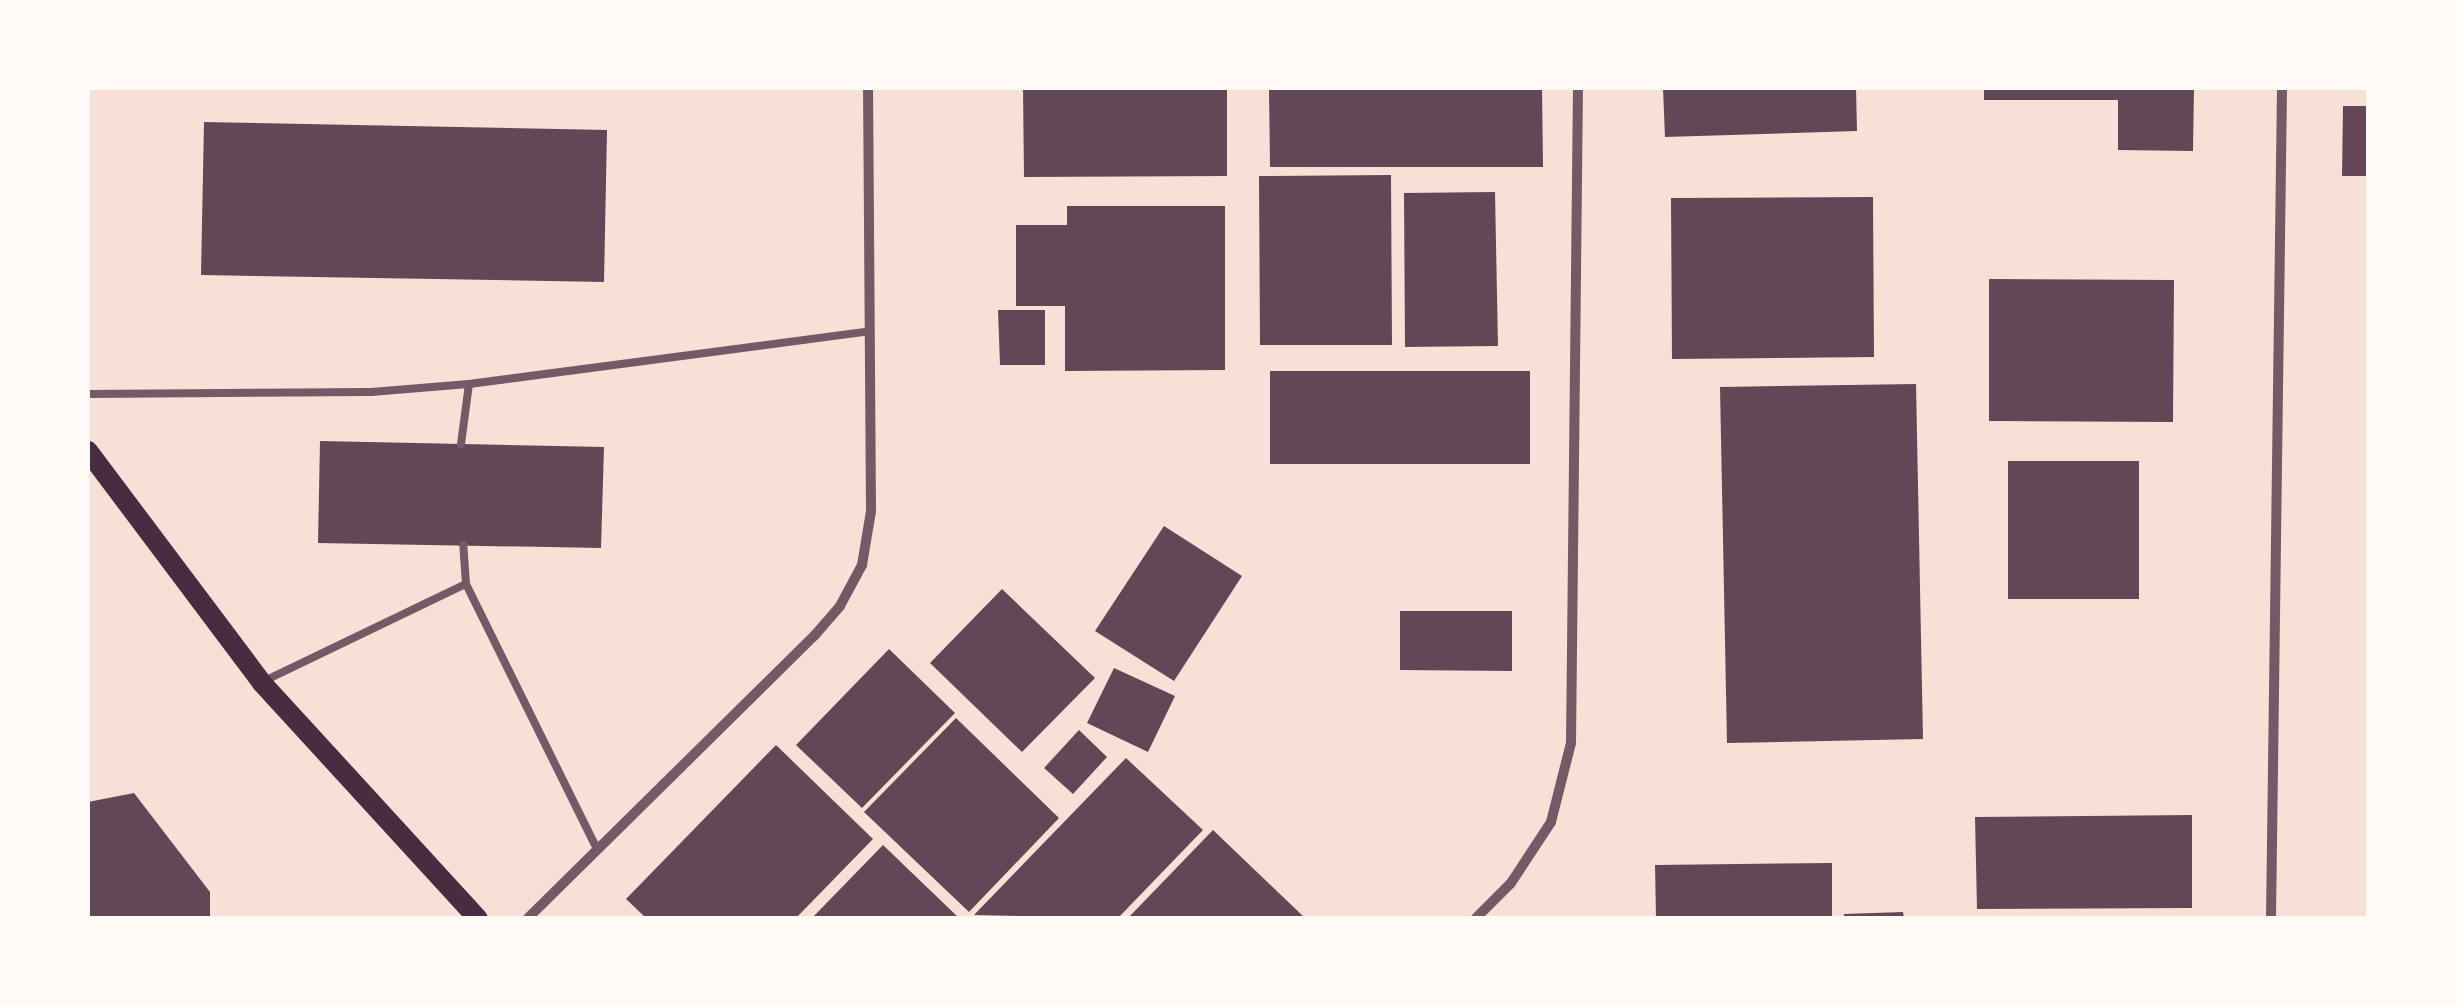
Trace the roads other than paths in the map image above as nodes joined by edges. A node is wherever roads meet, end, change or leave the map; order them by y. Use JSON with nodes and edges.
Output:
{"nodes":[{"id":1,"x":868,"y":88,"type":"edge"},
{"id":2,"x":1578,"y":88,"type":"edge"},
{"id":3,"x":2282,"y":88,"type":"edge"},
{"id":4,"x":869,"y":331,"type":"junction"},
{"id":5,"x":468,"y":384,"type":"junction"},
{"id":6,"x":88,"y":394,"type":"edge"},
{"id":7,"x":461,"y":444,"type":"dead end"},
{"id":8,"x":88,"y":451,"type":"edge"},
{"id":9,"x":462,"y":545,"type":"dead end"},
{"id":10,"x":466,"y":584,"type":"junction"},
{"id":11,"x":262,"y":683,"type":"junction"},
{"id":12,"x":595,"y":845,"type":"junction"},
{"id":13,"x":477,"y":918,"type":"edge"},
{"id":14,"x":528,"y":918,"type":"edge"},
{"id":15,"x":1476,"y":918,"type":"edge"},
{"id":16,"x":2271,"y":918,"type":"edge"}],
"edges":[{"from":1,"to":4,"type":"street"},
{"from":2,"to":15,"type":"street"},
{"from":3,"to":16,"type":"street"},
{"from":4,"to":5,"type":"lane"},
{"from":4,"to":12,"type":"street"},
{"from":5,"to":6,"type":"lane"},
{"from":5,"to":7,"type":"lane"},
{"from":8,"to":11,"type":"main road"},
{"from":9,"to":10,"type":"lane"},
{"from":10,"to":11,"type":"lane"},
{"from":10,"to":12,"type":"lane"},
{"from":11,"to":13,"type":"main road"},
{"from":12,"to":14,"type":"street"}]}
